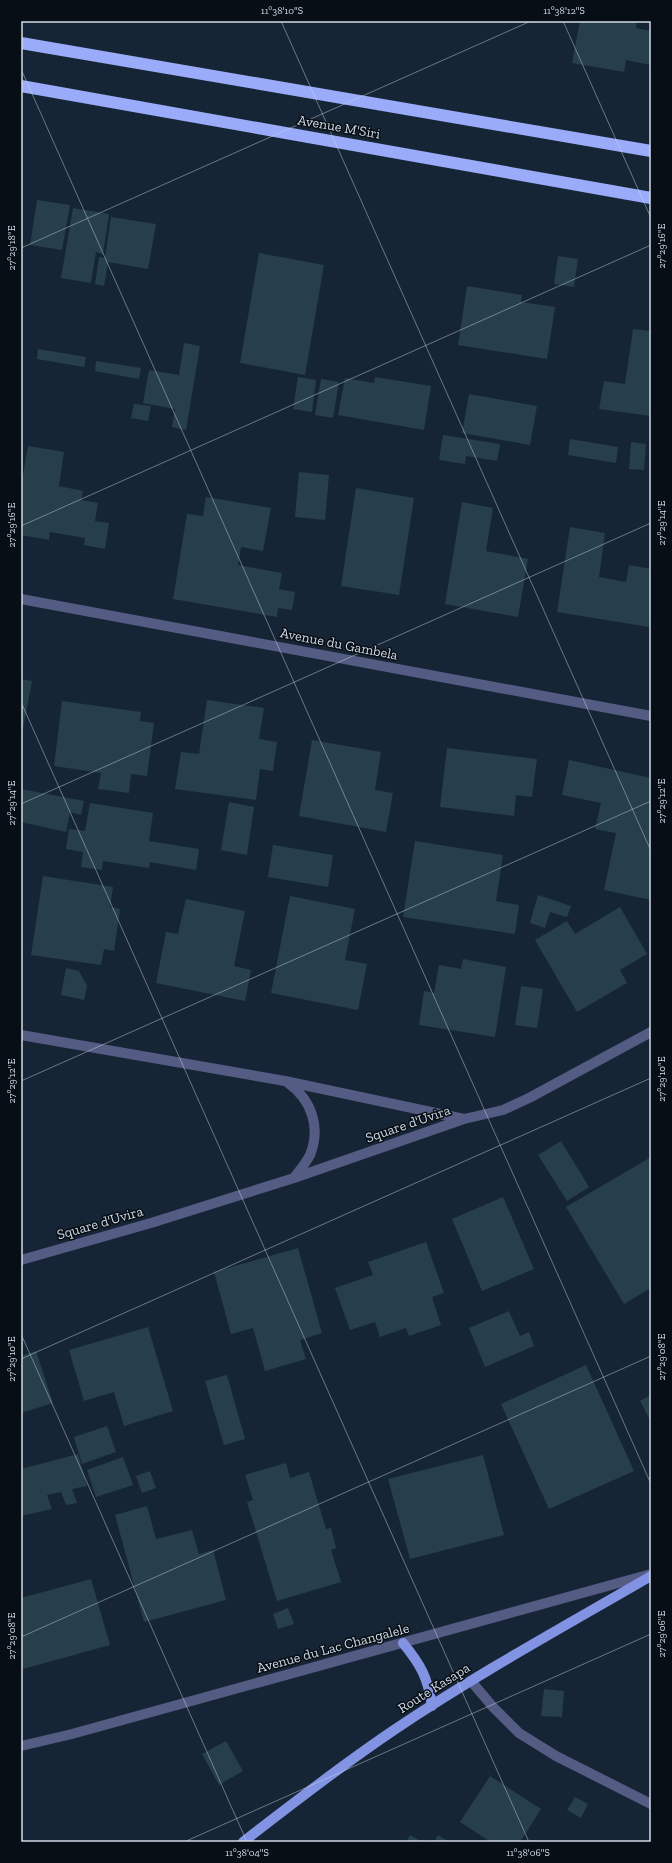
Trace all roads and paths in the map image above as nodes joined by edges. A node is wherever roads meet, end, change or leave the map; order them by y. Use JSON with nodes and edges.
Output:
{"nodes":[{"id":1,"x":21,"y":43,"type":"edge"},
{"id":2,"x":21,"y":86,"type":"edge"},
{"id":3,"x":651,"y":151,"type":"edge"},
{"id":4,"x":651,"y":198,"type":"edge"},
{"id":5,"x":21,"y":599,"type":"edge"},
{"id":6,"x":651,"y":716,"type":"edge"},
{"id":7,"x":651,"y":1032,"type":"edge"},
{"id":8,"x":21,"y":1035,"type":"edge"},
{"id":9,"x":285,"y":1081,"type":"junction"},
{"id":10,"x":464,"y":1119,"type":"junction"},
{"id":11,"x":294,"y":1178,"type":"junction"},
{"id":12,"x":21,"y":1260,"type":"edge"},
{"id":13,"x":651,"y":1575,"type":"edge"},
{"id":14,"x":403,"y":1643,"type":"junction"},
{"id":15,"x":471,"y":1681,"type":"junction"},
{"id":16,"x":432,"y":1706,"type":"junction"},
{"id":17,"x":21,"y":1746,"type":"edge"},
{"id":18,"x":651,"y":1804,"type":"edge"},
{"id":19,"x":243,"y":1842,"type":"edge"}],
"edges":[{"from":1,"to":3,"type":"highway","name":"Avenue M'Siri"},
{"from":2,"to":4,"type":"highway","name":"Avenue M'Siri"},
{"from":5,"to":6,"type":"street","name":"Avenue du Gambela"},
{"from":7,"to":10,"type":"street"},
{"from":8,"to":9,"type":"street","name":"Square d'Uvira"},
{"from":9,"to":10,"type":"street","name":"Square d'Uvira"},
{"from":9,"to":11,"type":"street"},
{"from":10,"to":11,"type":"street","name":"Square d'Uvira"},
{"from":11,"to":12,"type":"street","name":"Square d'Uvira"},
{"from":13,"to":14,"type":"street","name":"Avenue du Lac Changalele"},
{"from":13,"to":15,"type":"main road","name":"Route Kasapa"},
{"from":14,"to":16,"type":"main road"},
{"from":14,"to":17,"type":"street","name":"Avenue du Lac Changalele"},
{"from":15,"to":16,"type":"main road","name":"Route Kasapa"},
{"from":15,"to":18,"type":"street"},
{"from":16,"to":19,"type":"main road","name":"Route Kasapa"}]}
